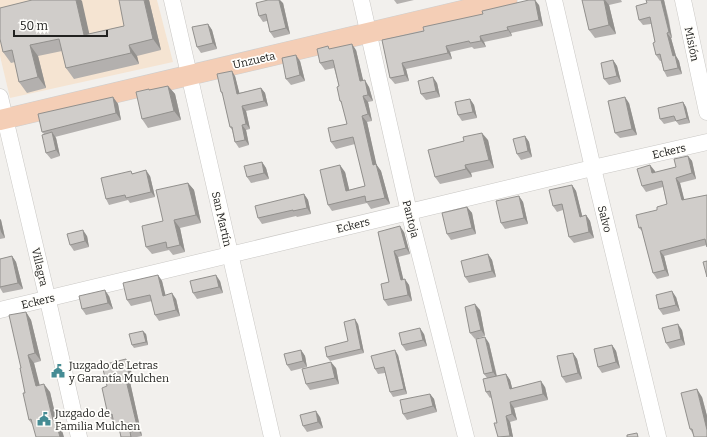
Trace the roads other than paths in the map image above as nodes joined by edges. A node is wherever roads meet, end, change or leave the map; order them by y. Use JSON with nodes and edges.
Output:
{"nodes":[{"id":1,"x":172,"y":0,"type":"edge"},
{"id":2,"x":361,"y":0,"type":"edge"},
{"id":3,"x":507,"y":0,"type":"edge"},
{"id":4,"x":554,"y":0,"type":"edge"},
{"id":5,"x":682,"y":0,"type":"edge"},
{"id":6,"x":369,"y":33,"type":"junction"},
{"id":7,"x":188,"y":75,"type":"junction"},
{"id":8,"x":0,"y":97,"type":"edge"},
{"id":9,"x":707,"y":112,"type":"edge"},
{"id":10,"x":2,"y":119,"type":"edge"},
{"id":11,"x":707,"y":142,"type":"edge"},
{"id":12,"x":593,"y":168,"type":"junction"},
{"id":13,"x":409,"y":212,"type":"junction"},
{"id":14,"x":230,"y":255,"type":"junction"},
{"id":15,"x":48,"y":299,"type":"junction"},
{"id":16,"x":0,"y":310,"type":"edge"},
{"id":17,"x":79,"y":437,"type":"edge"},
{"id":18,"x":272,"y":437,"type":"edge"},
{"id":19,"x":466,"y":437,"type":"edge"},
{"id":20,"x":658,"y":437,"type":"edge"}],
"edges":[{"from":1,"to":7,"type":"street","name":"San Martín"},
{"from":2,"to":6,"type":"street","name":"Pantoja"},
{"from":3,"to":6,"type":"main road","name":"Unzueta"},
{"from":4,"to":12,"type":"street","name":"Salvo"},
{"from":5,"to":9,"type":"street","name":"Misión"},
{"from":6,"to":7,"type":"main road","name":"Unzueta"},
{"from":6,"to":13,"type":"street","name":"Pantoja"},
{"from":7,"to":10,"type":"main road","name":"Unzueta"},
{"from":7,"to":14,"type":"street","name":"San Martín"},
{"from":8,"to":10,"type":"street","name":"Villagra"},
{"from":10,"to":15,"type":"street","name":"Villagra"},
{"from":11,"to":12,"type":"street","name":"Eckers"},
{"from":12,"to":13,"type":"street","name":"Eckers"},
{"from":12,"to":20,"type":"street","name":"Salvo"},
{"from":13,"to":14,"type":"street","name":"Eckers"},
{"from":13,"to":19,"type":"street","name":"Pantoja"},
{"from":14,"to":15,"type":"street","name":"Eckers"},
{"from":14,"to":18,"type":"street","name":"San Martín"},
{"from":15,"to":16,"type":"street","name":"Eckers"},
{"from":15,"to":17,"type":"street","name":"Villagra"}]}
